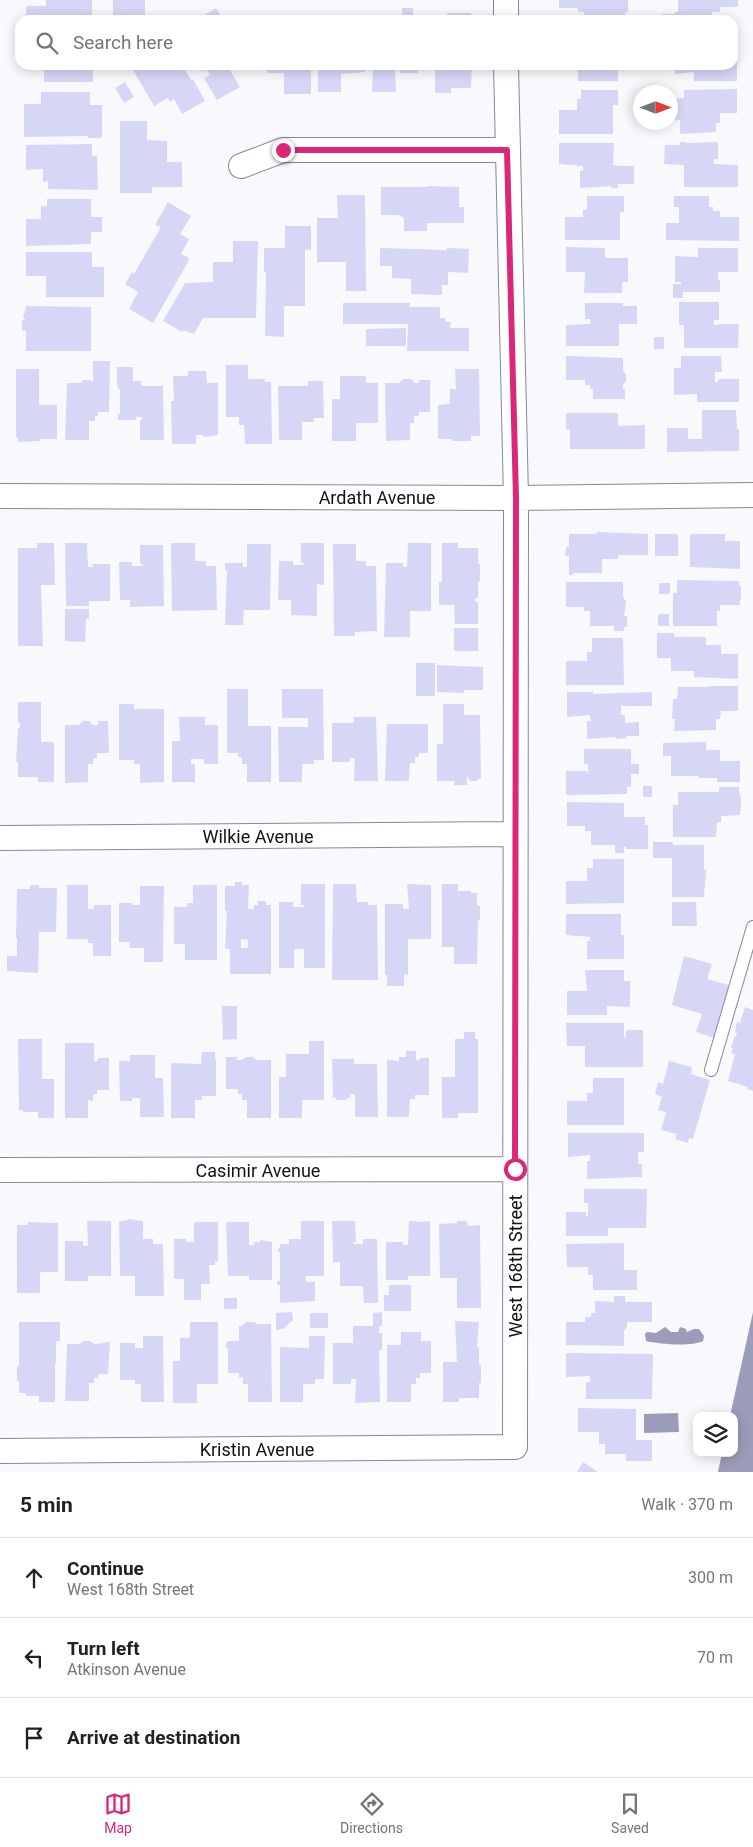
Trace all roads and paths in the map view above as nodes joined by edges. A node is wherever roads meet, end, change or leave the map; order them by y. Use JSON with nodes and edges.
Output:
{"nodes":[{"id":1,"x":506,"y":0,"type":"edge"},
{"id":2,"x":506,"y":15,"type":"edge"},
{"id":3,"x":506,"y":70,"type":"edge"},
{"id":4,"x":507,"y":150,"type":"junction"},
{"id":5,"x":240,"y":166,"type":"dead end"},
{"id":6,"x":753,"y":495,"type":"edge"},
{"id":7,"x":0,"y":496,"type":"edge"},
{"id":8,"x":516,"y":498,"type":"junction"},
{"id":9,"x":516,"y":834,"type":"junction"},
{"id":10,"x":0,"y":838,"type":"edge"},
{"id":11,"x":753,"y":927,"type":"edge"},
{"id":12,"x":711,"y":1070,"type":"dead end"},
{"id":13,"x":515,"y":1169,"type":"junction"},
{"id":14,"x":0,"y":1170,"type":"edge"},
{"id":15,"x":515,"y":1447,"type":"joint"},
{"id":16,"x":0,"y":1451,"type":"edge"}],
"edges":[{"from":1,"to":2,"type":"street"},
{"from":3,"to":4,"type":"street","name":"West 168th Street"},
{"from":4,"to":5,"type":"street"},
{"from":4,"to":8,"type":"street","name":"West 168th Street"},
{"from":6,"to":8,"type":"street","name":"Ardath Avenue"},
{"from":7,"to":8,"type":"street","name":"Ardath Avenue"},
{"from":8,"to":9,"type":"street","name":"West 168th Street"},
{"from":9,"to":10,"type":"street","name":"Wilkie Avenue"},
{"from":9,"to":13,"type":"street","name":"West 168th Street"},
{"from":11,"to":12,"type":"lane"},
{"from":13,"to":14,"type":"street","name":"Casimir Avenue"},
{"from":13,"to":15,"type":"street","name":"West 168th Street"},
{"from":15,"to":16,"type":"street","name":"Kristin Avenue"}]}
